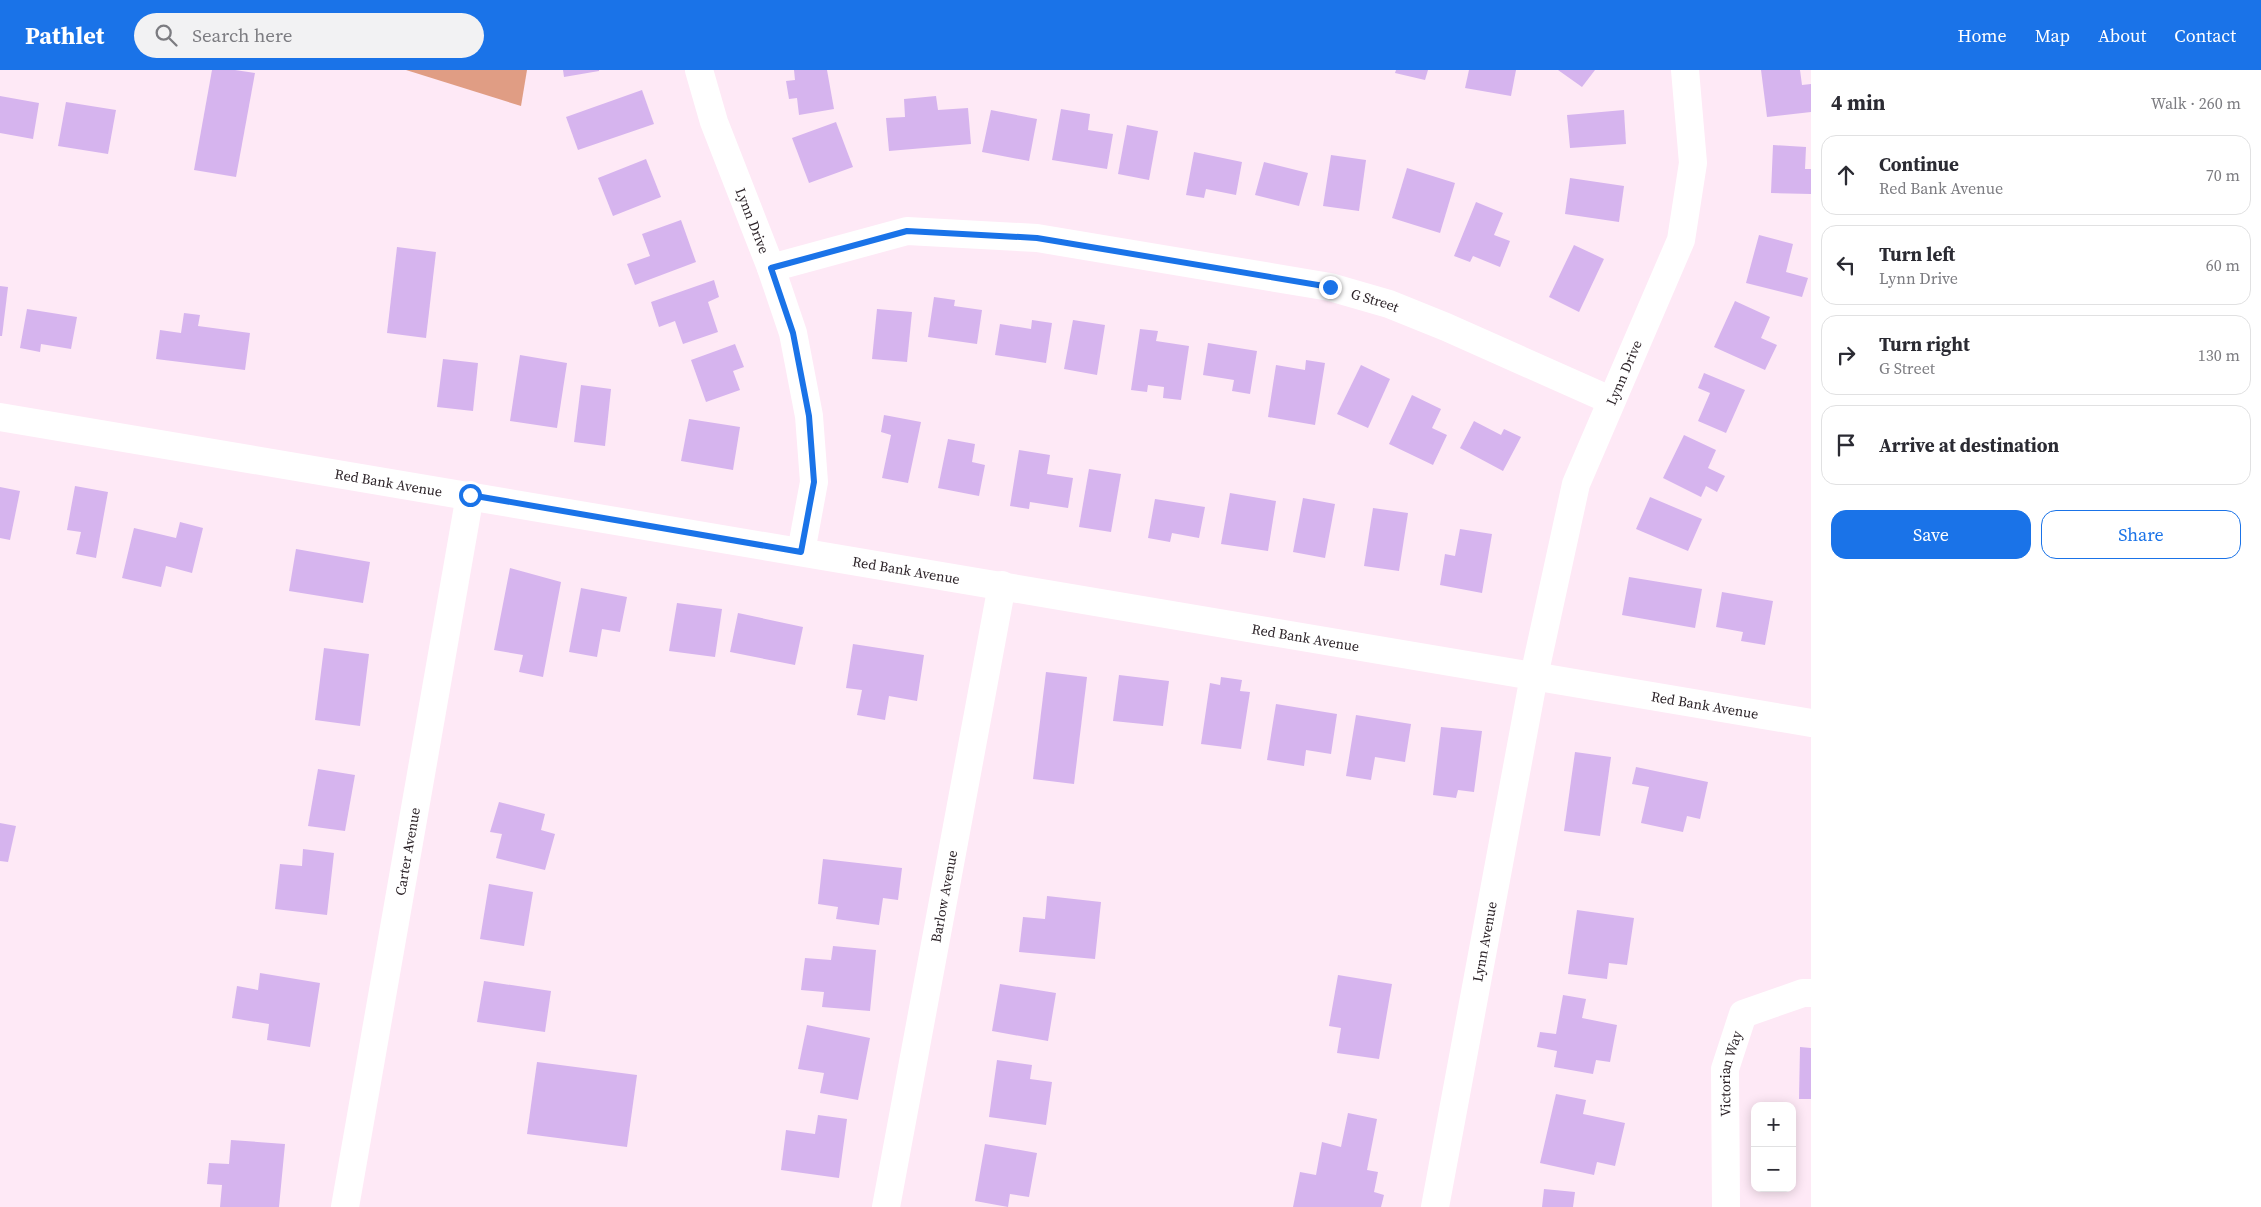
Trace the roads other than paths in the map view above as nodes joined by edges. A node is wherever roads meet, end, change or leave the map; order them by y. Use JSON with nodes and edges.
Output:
{"nodes":[{"id":1,"x":699,"y":70,"type":"edge"},
{"id":2,"x":1684,"y":70,"type":"edge"},
{"id":3,"x":771,"y":268,"type":"junction"},
{"id":4,"x":1610,"y":400,"type":"junction"},
{"id":5,"x":0,"y":417,"type":"edge"},
{"id":6,"x":470,"y":495,"type":"junction"},
{"id":7,"x":801,"y":552,"type":"junction"},
{"id":8,"x":1002,"y":585,"type":"junction"},
{"id":9,"x":1534,"y":676,"type":"junction"},
{"id":10,"x":1811,"y":722,"type":"edge"},
{"id":11,"x":1811,"y":994,"type":"edge"},
{"id":12,"x":345,"y":1207,"type":"edge"},
{"id":13,"x":886,"y":1207,"type":"edge"},
{"id":14,"x":1435,"y":1207,"type":"edge"},
{"id":15,"x":1726,"y":1207,"type":"edge"}],
"edges":[{"from":1,"to":3,"type":"street","name":"Lynn Drive"},
{"from":2,"to":4,"type":"street","name":"Lynn Drive"},
{"from":3,"to":4,"type":"street","name":"G Street"},
{"from":3,"to":7,"type":"street","name":"Lynn Drive"},
{"from":4,"to":9,"type":"street","name":"Lynn Drive"},
{"from":5,"to":6,"type":"street","name":"Red Bank Avenue"},
{"from":6,"to":7,"type":"street","name":"Red Bank Avenue"},
{"from":6,"to":12,"type":"street","name":"Carter Avenue"},
{"from":7,"to":8,"type":"street","name":"Red Bank Avenue"},
{"from":8,"to":9,"type":"street","name":"Red Bank Avenue"},
{"from":8,"to":13,"type":"street","name":"Barlow Avenue"},
{"from":9,"to":10,"type":"street","name":"Red Bank Avenue"},
{"from":9,"to":14,"type":"street","name":"Lynn Avenue"},
{"from":11,"to":15,"type":"street","name":"Victorian Way"}]}
